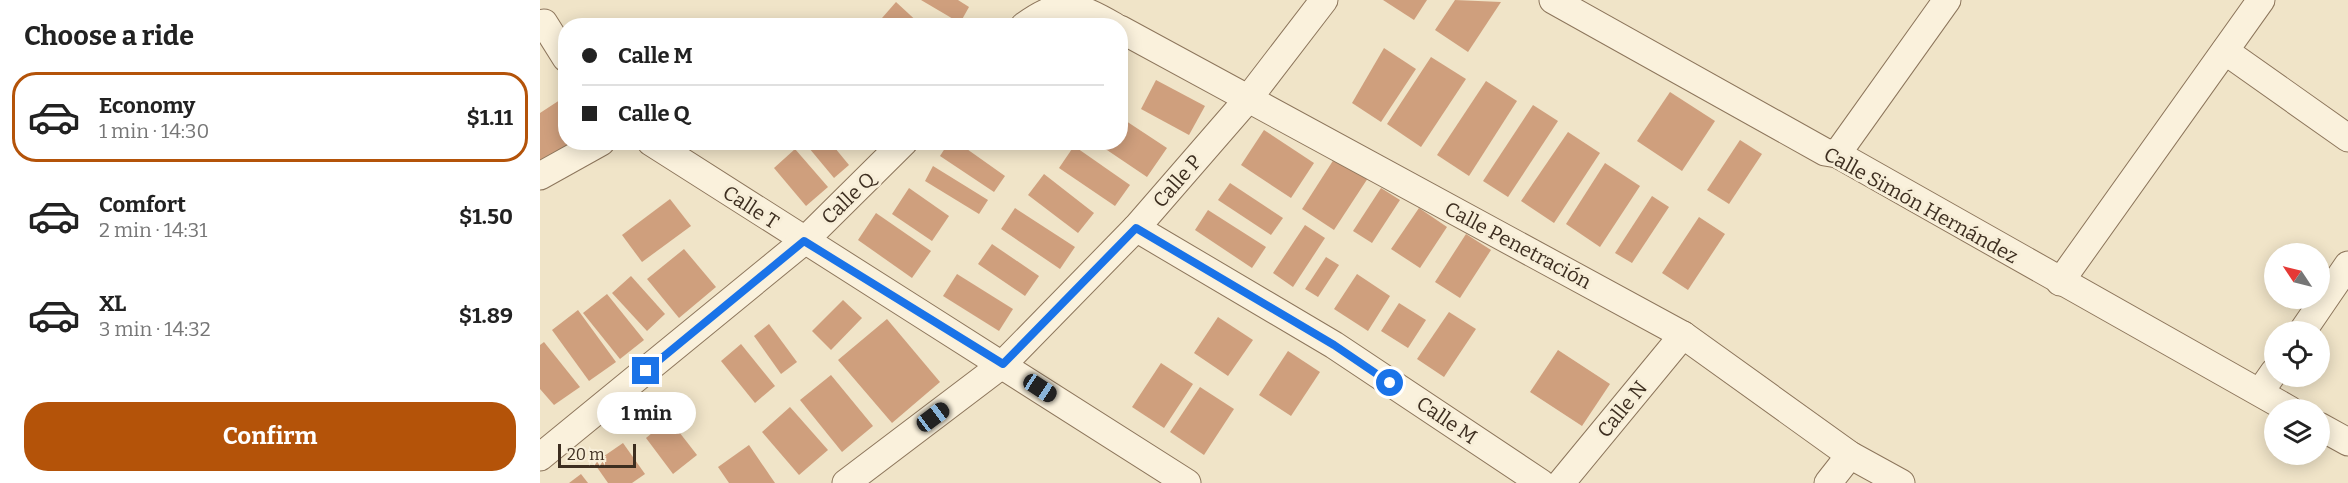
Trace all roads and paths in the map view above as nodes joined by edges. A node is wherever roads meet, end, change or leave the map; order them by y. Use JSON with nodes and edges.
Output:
{"nodes":[{"id":1,"x":1324,"y":0,"type":"edge"},
{"id":2,"x":1553,"y":0,"type":"edge"},
{"id":3,"x":1947,"y":0,"type":"edge"},
{"id":4,"x":2262,"y":0,"type":"edge"},
{"id":5,"x":1028,"y":13,"type":"edge"},
{"id":6,"x":1099,"y":18,"type":"edge"},
{"id":7,"x":544,"y":23,"type":"dead end"},
{"id":8,"x":1128,"y":33,"type":"edge"},
{"id":9,"x":558,"y":45,"type":"edge"},
{"id":10,"x":2225,"y":51,"type":"junction"},
{"id":11,"x":1248,"y":99,"type":"junction"},
{"id":12,"x":2348,"y":138,"type":"edge"},
{"id":13,"x":587,"y":150,"type":"edge"},
{"id":14,"x":663,"y":150,"type":"edge"},
{"id":15,"x":896,"y":150,"type":"edge"},
{"id":16,"x":1837,"y":154,"type":"junction"},
{"id":17,"x":540,"y":176,"type":"edge"},
{"id":18,"x":1136,"y":228,"type":"junction"},
{"id":19,"x":804,"y":241,"type":"junction"},
{"id":20,"x":2348,"y":265,"type":"edge"},
{"id":21,"x":2060,"y":282,"type":"junction"},
{"id":22,"x":2310,"y":321,"type":"edge"},
{"id":23,"x":1683,"y":335,"type":"junction"},
{"id":24,"x":1003,"y":364,"type":"junction"},
{"id":25,"x":2264,"y":381,"type":"edge"},
{"id":26,"x":2271,"y":387,"type":"edge"},
{"id":27,"x":2281,"y":399,"type":"edge"},
{"id":28,"x":2330,"y":432,"type":"edge"},
{"id":29,"x":2348,"y":442,"type":"edge"},
{"id":30,"x":1850,"y":455,"type":"junction"},
{"id":31,"x":540,"y":457,"type":"edge"},
{"id":32,"x":846,"y":483,"type":"edge"},
{"id":33,"x":1187,"y":483,"type":"edge"},
{"id":34,"x":1541,"y":483,"type":"edge"},
{"id":35,"x":1562,"y":483,"type":"edge"},
{"id":36,"x":1828,"y":483,"type":"edge"},
{"id":37,"x":1901,"y":483,"type":"edge"}],
"edges":[{"from":1,"to":11,"type":"street","name":"Calle P"},
{"from":2,"to":16,"type":"street","name":"Calle Simón Hernández"},
{"from":3,"to":16,"type":"street"},
{"from":4,"to":10,"type":"street"},
{"from":5,"to":6,"type":"street"},
{"from":7,"to":9,"type":"street"},
{"from":8,"to":11,"type":"street","name":"Calle Penetración"},
{"from":10,"to":12,"type":"street"},
{"from":10,"to":21,"type":"street"},
{"from":11,"to":18,"type":"street","name":"Calle P"},
{"from":11,"to":23,"type":"street","name":"Calle Penetración"},
{"from":13,"to":17,"type":"street"},
{"from":14,"to":19,"type":"street","name":"Calle T"},
{"from":15,"to":19,"type":"street","name":"Calle Q"},
{"from":16,"to":21,"type":"street","name":"Calle Simón Hernández"},
{"from":18,"to":24,"type":"street","name":"Calle P"},
{"from":18,"to":34,"type":"street","name":"Calle M"},
{"from":19,"to":24,"type":"street","name":"Calle T"},
{"from":19,"to":31,"type":"street","name":"Calle Q"},
{"from":20,"to":22,"type":"street"},
{"from":21,"to":25,"type":"street","name":"Calle Simón Hernández"},
{"from":23,"to":30,"type":"street","name":"Calle Penetración"},
{"from":23,"to":35,"type":"street","name":"Calle N"},
{"from":24,"to":32,"type":"street","name":"Calle P"},
{"from":24,"to":33,"type":"street","name":"Calle T"},
{"from":26,"to":27,"type":"street","name":"Calle Simón Hernández"},
{"from":28,"to":29,"type":"street"},
{"from":30,"to":36,"type":"street"},
{"from":30,"to":37,"type":"street","name":"Calle Penetración"}]}
